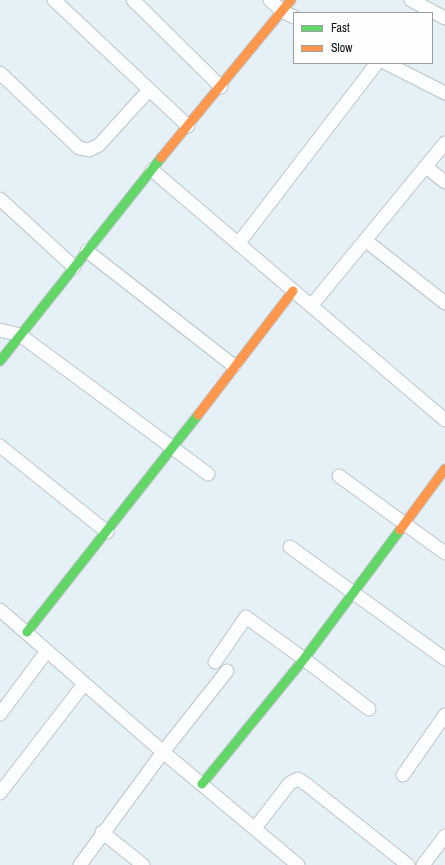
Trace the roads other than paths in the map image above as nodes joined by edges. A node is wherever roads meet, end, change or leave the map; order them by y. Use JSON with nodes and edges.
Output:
{"nodes":[{"id":1,"x":54,"y":0,"type":"edge"},
{"id":2,"x":132,"y":0,"type":"edge"},
{"id":3,"x":270,"y":0,"type":"edge"},
{"id":4,"x":291,"y":0,"type":"edge"},
{"id":5,"x":411,"y":0,"type":"edge"},
{"id":6,"x":288,"y":14,"type":"edge"},
{"id":7,"x":445,"y":18,"type":"edge"},
{"id":8,"x":376,"y":64,"type":"edge"},
{"id":9,"x":388,"y":64,"type":"edge"},
{"id":10,"x":0,"y":73,"type":"edge"},
{"id":11,"x":221,"y":87,"type":"junction"},
{"id":12,"x":149,"y":90,"type":"junction"},
{"id":13,"x":445,"y":93,"type":"edge"},
{"id":14,"x":188,"y":126,"type":"junction"},
{"id":15,"x":445,"y":143,"type":"edge"},
{"id":16,"x":426,"y":167,"type":"junction"},
{"id":17,"x":152,"y":170,"type":"junction"},
{"id":18,"x":445,"y":182,"type":"edge"},
{"id":19,"x":0,"y":199,"type":"edge"},
{"id":20,"x":366,"y":240,"type":"junction"},
{"id":21,"x":238,"y":244,"type":"junction"},
{"id":22,"x":87,"y":252,"type":"junction"},
{"id":23,"x":74,"y":267,"type":"junction"},
{"id":24,"x":293,"y":291,"type":"junction"},
{"id":25,"x":445,"y":303,"type":"edge"},
{"id":26,"x":311,"y":306,"type":"junction"},
{"id":27,"x":0,"y":330,"type":"edge"},
{"id":28,"x":20,"y":335,"type":"junction"},
{"id":29,"x":0,"y":361,"type":"edge"},
{"id":30,"x":234,"y":366,"type":"junction"},
{"id":31,"x":445,"y":420,"type":"edge"},
{"id":32,"x":0,"y":446,"type":"edge"},
{"id":33,"x":172,"y":448,"type":"junction"},
{"id":34,"x":445,"y":469,"type":"edge"},
{"id":35,"x":208,"y":474,"type":"dead end"},
{"id":36,"x":338,"y":476,"type":"dead end"},
{"id":37,"x":405,"y":523,"type":"junction"},
{"id":38,"x":107,"y":532,"type":"junction"},
{"id":39,"x":290,"y":547,"type":"dead end"},
{"id":40,"x":445,"y":553,"type":"edge"},
{"id":41,"x":354,"y":592,"type":"junction"},
{"id":42,"x":0,"y":610,"type":"edge"},
{"id":43,"x":27,"y":632,"type":"junction"},
{"id":44,"x":47,"y":651,"type":"junction"},
{"id":45,"x":445,"y":658,"type":"edge"},
{"id":46,"x":304,"y":659,"type":"junction"},
{"id":47,"x":215,"y":662,"type":"dead end"},
{"id":48,"x":227,"y":671,"type":"dead end"},
{"id":49,"x":84,"y":684,"type":"junction"},
{"id":50,"x":369,"y":709,"type":"dead end"},
{"id":51,"x":0,"y":714,"type":"edge"},
{"id":52,"x":445,"y":715,"type":"edge"},
{"id":53,"x":162,"y":752,"type":"junction"},
{"id":54,"x":403,"y":775,"type":"dead end"},
{"id":55,"x":202,"y":784,"type":"junction"},
{"id":56,"x":0,"y":793,"type":"edge"},
{"id":57,"x":255,"y":828,"type":"junction"},
{"id":58,"x":102,"y":832,"type":"junction"},
{"id":59,"x":445,"y":836,"type":"edge"},
{"id":60,"x":80,"y":865,"type":"edge"},
{"id":61,"x":143,"y":865,"type":"edge"},
{"id":62,"x":298,"y":865,"type":"edge"},
{"id":63,"x":408,"y":865,"type":"edge"},
{"id":64,"x":423,"y":865,"type":"edge"}],
"edges":[{"from":1,"to":12,"type":"street"},
{"from":2,"to":11,"type":"street"},
{"from":3,"to":6,"type":"street"},
{"from":4,"to":6,"type":"street"},
{"from":5,"to":7,"type":"street"},
{"from":6,"to":11,"type":"street"},
{"from":8,"to":21,"type":"street"},
{"from":9,"to":13,"type":"street"},
{"from":10,"to":12,"type":"street"},
{"from":11,"to":14,"type":"street"},
{"from":12,"to":14,"type":"street"},
{"from":14,"to":17,"type":"street"},
{"from":15,"to":16,"type":"street"},
{"from":16,"to":18,"type":"street"},
{"from":16,"to":20,"type":"street"},
{"from":17,"to":21,"type":"street"},
{"from":17,"to":22,"type":"street"},
{"from":19,"to":23,"type":"street"},
{"from":20,"to":25,"type":"street"},
{"from":20,"to":26,"type":"street"},
{"from":21,"to":24,"type":"street"},
{"from":22,"to":23,"type":"street"},
{"from":22,"to":30,"type":"street"},
{"from":23,"to":28,"type":"street"},
{"from":24,"to":26,"type":"street"},
{"from":24,"to":30,"type":"street"},
{"from":26,"to":31,"type":"street"},
{"from":27,"to":28,"type":"street"},
{"from":28,"to":29,"type":"street"},
{"from":28,"to":33,"type":"street"},
{"from":30,"to":33,"type":"street"},
{"from":32,"to":38,"type":"street"},
{"from":33,"to":35,"type":"street"},
{"from":33,"to":38,"type":"street"},
{"from":34,"to":37,"type":"street"},
{"from":36,"to":37,"type":"street"},
{"from":37,"to":40,"type":"street"},
{"from":37,"to":41,"type":"street"},
{"from":38,"to":43,"type":"street"},
{"from":39,"to":41,"type":"street"},
{"from":41,"to":45,"type":"street"},
{"from":41,"to":46,"type":"street"},
{"from":42,"to":43,"type":"street"},
{"from":43,"to":44,"type":"street"},
{"from":44,"to":49,"type":"street"},
{"from":44,"to":51,"type":"street"},
{"from":46,"to":47,"type":"street"},
{"from":46,"to":50,"type":"street"},
{"from":46,"to":55,"type":"street"},
{"from":48,"to":53,"type":"street"},
{"from":49,"to":53,"type":"street"},
{"from":49,"to":56,"type":"street"},
{"from":52,"to":54,"type":"street"},
{"from":53,"to":55,"type":"street"},
{"from":53,"to":58,"type":"street"},
{"from":55,"to":57,"type":"street"},
{"from":57,"to":62,"type":"street"},
{"from":57,"to":63,"type":"street"},
{"from":58,"to":60,"type":"street"},
{"from":58,"to":61,"type":"street"},
{"from":59,"to":64,"type":"street"}]}
